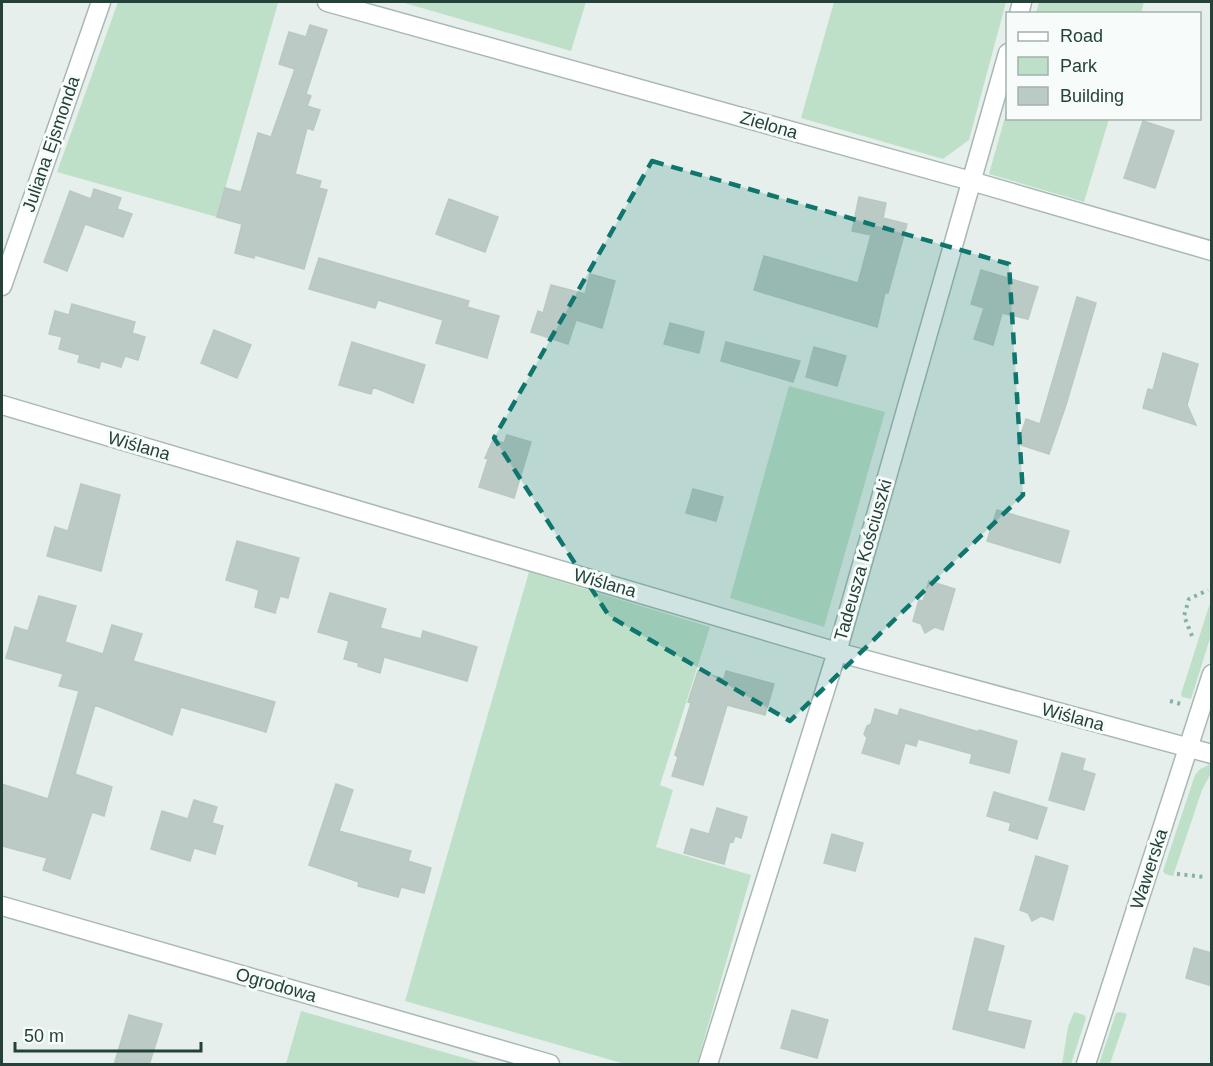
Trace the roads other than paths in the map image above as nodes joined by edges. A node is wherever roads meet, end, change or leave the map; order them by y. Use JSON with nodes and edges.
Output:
{"nodes":[{"id":1,"x":101,"y":2,"type":"edge"},
{"id":2,"x":327,"y":2,"type":"edge"},
{"id":3,"x":1006,"y":59,"type":"edge"},
{"id":4,"x":971,"y":181,"type":"junction"},
{"id":5,"x":1212,"y":251,"type":"edge"},
{"id":6,"x":2,"y":286,"type":"edge"},
{"id":7,"x":2,"y":405,"type":"edge"},
{"id":8,"x":837,"y":652,"type":"junction"},
{"id":9,"x":1212,"y":674,"type":"edge"},
{"id":10,"x":1187,"y":749,"type":"junction"},
{"id":11,"x":1212,"y":754,"type":"edge"},
{"id":12,"x":2,"y":906,"type":"edge"},
{"id":13,"x":550,"y":1065,"type":"edge"},
{"id":14,"x":708,"y":1065,"type":"edge"},
{"id":15,"x":1086,"y":1065,"type":"edge"}],
"edges":[{"from":1,"to":6,"type":"street","name":"Juliana Ejsmonda"},
{"from":2,"to":4,"type":"street","name":"Zielona"},
{"from":3,"to":4,"type":"street","name":"Tadeusza Kościuszki"},
{"from":4,"to":5,"type":"street","name":"Zielona"},
{"from":4,"to":8,"type":"street","name":"Tadeusza Kościuszki"},
{"from":7,"to":8,"type":"street","name":"Wiślana"},
{"from":8,"to":10,"type":"street","name":"Wiślana"},
{"from":8,"to":14,"type":"street","name":"Tadeusza Kościuszki"},
{"from":9,"to":10,"type":"street","name":"Wawerska"},
{"from":10,"to":11,"type":"street","name":"Wiślana"},
{"from":10,"to":15,"type":"street","name":"Wawerska"},
{"from":12,"to":13,"type":"street","name":"Ogrodowa"}]}
